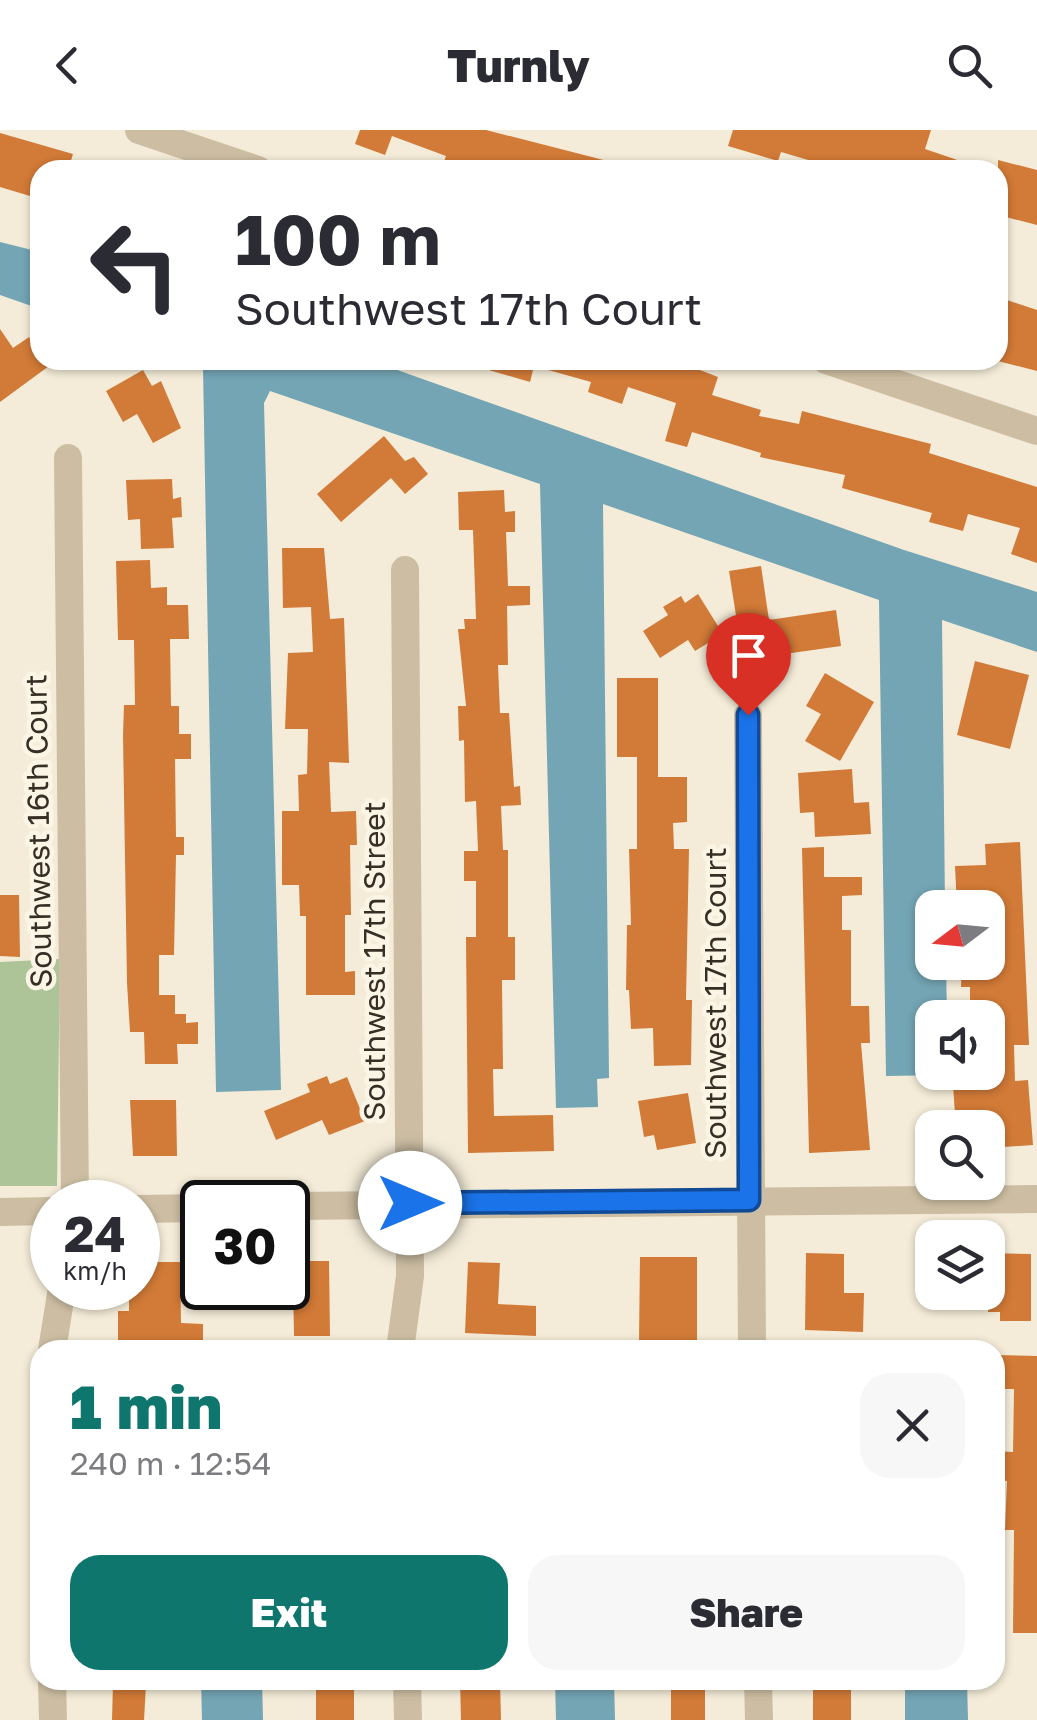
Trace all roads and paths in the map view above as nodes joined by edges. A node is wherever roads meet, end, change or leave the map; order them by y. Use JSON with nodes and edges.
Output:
{"nodes":[{"id":1,"x":139,"y":130,"type":"edge"},
{"id":2,"x":228,"y":160,"type":"edge"},
{"id":3,"x":856,"y":370,"type":"edge"},
{"id":4,"x":1037,"y":431,"type":"edge"},
{"id":5,"x":68,"y":458,"type":"dead end"},
{"id":6,"x":405,"y":570,"type":"dead end"},
{"id":7,"x":748,"y":715,"type":"dead end"},
{"id":8,"x":75,"y":1180,"type":"edge"},
{"id":9,"x":1037,"y":1199,"type":"edge"},
{"id":10,"x":749,"y":1200,"type":"junction"},
{"id":11,"x":410,"y":1203,"type":"junction"},
{"id":12,"x":310,"y":1205,"type":"edge"},
{"id":13,"x":30,"y":1211,"type":"edge"},
{"id":14,"x":0,"y":1212,"type":"edge"},
{"id":15,"x":58,"y":1310,"type":"edge"},
{"id":16,"x":54,"y":1340,"type":"edge"},
{"id":17,"x":401,"y":1340,"type":"edge"},
{"id":18,"x":752,"y":1340,"type":"edge"},
{"id":19,"x":52,"y":1690,"type":"edge"},
{"id":20,"x":407,"y":1690,"type":"edge"},
{"id":21,"x":758,"y":1690,"type":"edge"},
{"id":22,"x":52,"y":1720,"type":"edge"},
{"id":23,"x":408,"y":1720,"type":"edge"},
{"id":24,"x":759,"y":1720,"type":"edge"}],
"edges":[{"from":1,"to":2,"type":"street"},
{"from":3,"to":4,"type":"street"},
{"from":5,"to":8,"type":"street","name":"Southwest 16th Court"},
{"from":6,"to":11,"type":"street","name":"Southwest 17th Street"},
{"from":7,"to":10,"type":"street","name":"Southwest 17th Court"},
{"from":9,"to":10,"type":"street"},
{"from":10,"to":11,"type":"street"},
{"from":10,"to":18,"type":"street","name":"Southwest 17th Court"},
{"from":11,"to":12,"type":"street"},
{"from":11,"to":17,"type":"street","name":"Southwest 17th Street"},
{"from":13,"to":14,"type":"street"},
{"from":15,"to":16,"type":"street"},
{"from":19,"to":22,"type":"street"},
{"from":20,"to":23,"type":"street"},
{"from":21,"to":24,"type":"street"}]}
